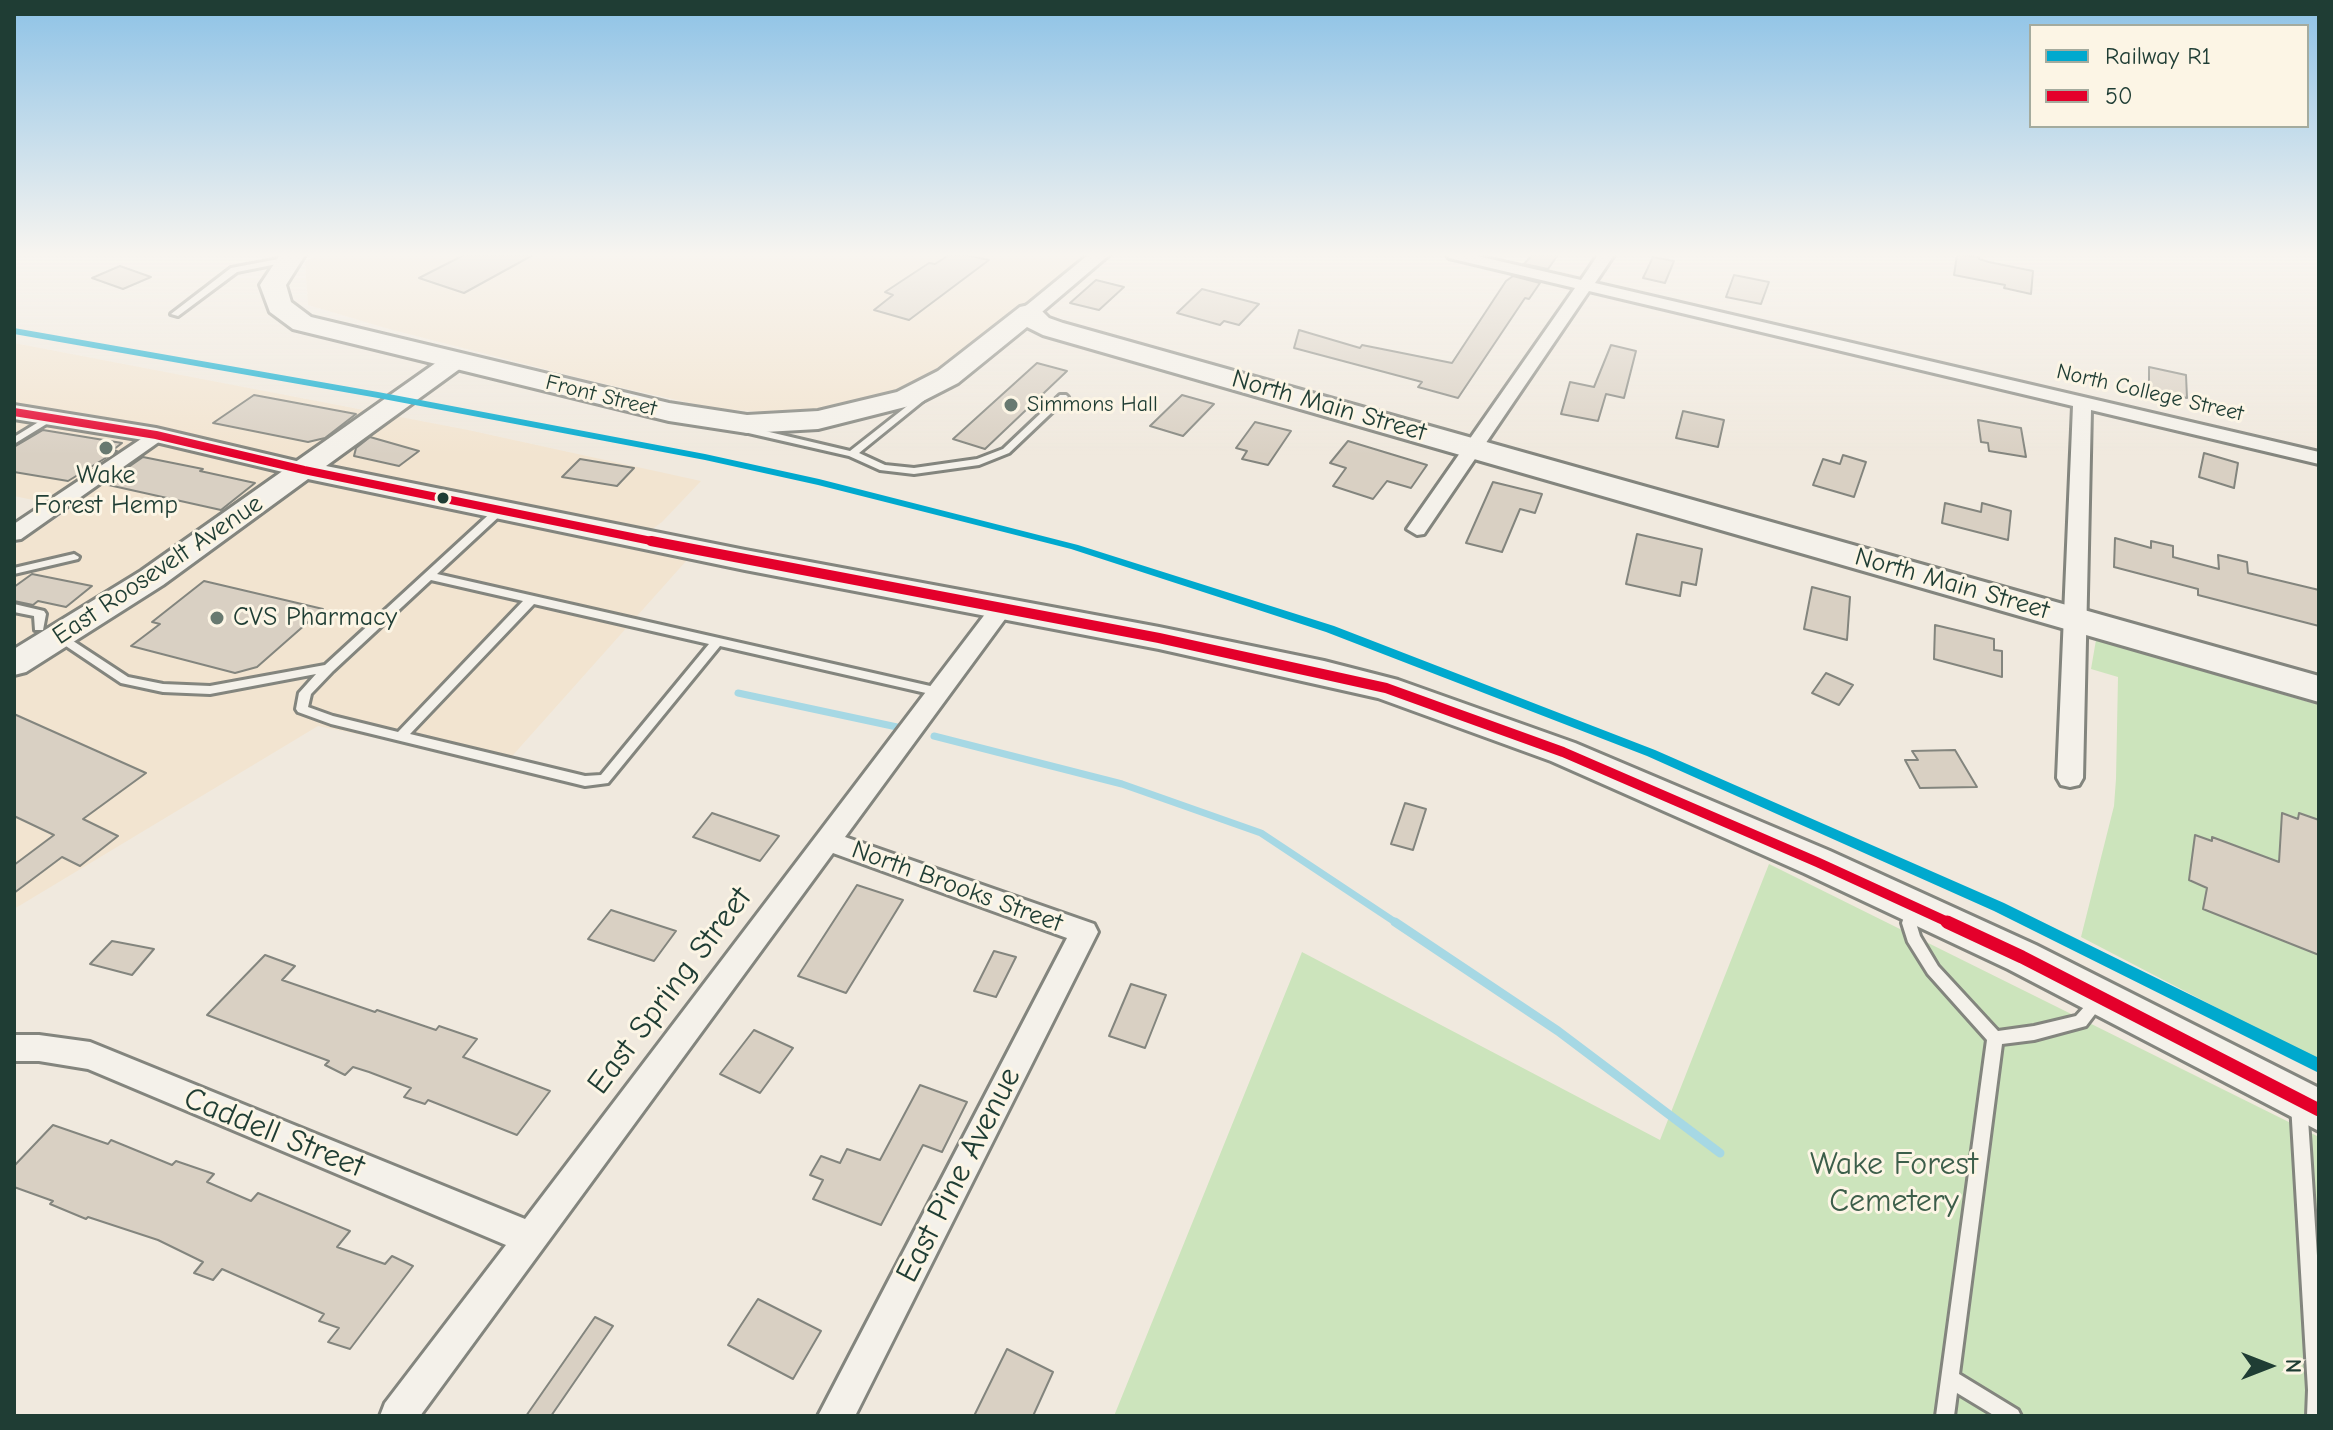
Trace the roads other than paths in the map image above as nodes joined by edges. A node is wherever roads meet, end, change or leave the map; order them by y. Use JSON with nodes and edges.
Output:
{"nodes":[{"id":1,"x":300,"y":322,"type":"edge"},
{"id":2,"x":1018,"y":322,"type":"edge"},
{"id":3,"x":1037,"y":322,"type":"edge"},
{"id":4,"x":1561,"y":322,"type":"edge"},
{"id":5,"x":1739,"y":322,"type":"edge"},
{"id":6,"x":456,"y":360,"type":"junction"},
{"id":7,"x":948,"y":377,"type":"junction"},
{"id":8,"x":1063,"y":397,"type":"dead end"},
{"id":9,"x":2082,"y":401,"type":"junction"},
{"id":10,"x":14,"y":412,"type":"edge"},
{"id":11,"x":50,"y":418,"type":"junction"},
{"id":12,"x":705,"y":420,"type":"junction"},
{"id":13,"x":156,"y":435,"type":"junction"},
{"id":14,"x":1480,"y":440,"type":"junction"},
{"id":15,"x":14,"y":441,"type":"edge"},
{"id":16,"x":852,"y":454,"type":"junction"},
{"id":17,"x":2319,"y":458,"type":"edge"},
{"id":18,"x":304,"y":470,"type":"junction"},
{"id":19,"x":500,"y":510,"type":"junction"},
{"id":20,"x":1417,"y":529,"type":"dead end"},
{"id":21,"x":14,"y":534,"type":"edge"},
{"id":22,"x":74,"y":557,"type":"dead end"},
{"id":23,"x":14,"y":571,"type":"edge"},
{"id":24,"x":428,"y":576,"type":"junction"},
{"id":25,"x":531,"y":600,"type":"junction"},
{"id":26,"x":14,"y":608,"type":"edge"},
{"id":27,"x":2074,"y":608,"type":"junction"},
{"id":28,"x":1000,"y":610,"type":"junction"},
{"id":29,"x":50,"y":632,"type":"junction"},
{"id":30,"x":717,"y":642,"type":"junction"},
{"id":31,"x":14,"y":664,"type":"edge"},
{"id":32,"x":2319,"y":666,"type":"edge"},
{"id":33,"x":329,"y":668,"type":"junction"},
{"id":34,"x":2319,"y":689,"type":"edge"},
{"id":35,"x":939,"y":692,"type":"junction"},
{"id":36,"x":400,"y":737,"type":"junction"},
{"id":37,"x":2070,"y":778,"type":"dead end"},
{"id":38,"x":828,"y":841,"type":"junction"},
{"id":39,"x":1914,"y":906,"type":"junction"},
{"id":40,"x":1083,"y":934,"type":"joint"},
{"id":41,"x":2100,"y":997,"type":"junction"},
{"id":42,"x":1995,"y":1038,"type":"junction"},
{"id":43,"x":14,"y":1048,"type":"edge"},
{"id":44,"x":2309,"y":1105,"type":"edge"},
{"id":45,"x":530,"y":1238,"type":"junction"},
{"id":46,"x":1950,"y":1379,"type":"junction"},
{"id":47,"x":398,"y":1416,"type":"edge"},
{"id":48,"x":836,"y":1416,"type":"edge"},
{"id":49,"x":1945,"y":1416,"type":"edge"},
{"id":50,"x":2012,"y":1416,"type":"edge"},
{"id":51,"x":2316,"y":1416,"type":"edge"}],
"edges":[{"from":1,"to":6,"type":"main road","name":"Front Street"},
{"from":2,"to":7,"type":"main road","name":"Front Street"},
{"from":3,"to":14,"type":"main road","name":"North Main Street"},
{"from":4,"to":14,"type":"street"},
{"from":5,"to":9,"type":"street","name":"North College Street"},
{"from":6,"to":12,"type":"main road","name":"Front Street"},
{"from":6,"to":18,"type":"main road","name":"East Roosevelt Avenue"},
{"from":7,"to":12,"type":"main road","name":"Front Street"},
{"from":7,"to":16,"type":"lane"},
{"from":8,"to":16,"type":"lane"},
{"from":9,"to":17,"type":"street","name":"North College Street"},
{"from":9,"to":27,"type":"street"},
{"from":10,"to":11,"type":"street"},
{"from":11,"to":13,"type":"street"},
{"from":11,"to":15,"type":"lane"},
{"from":12,"to":16,"type":"lane"},
{"from":13,"to":18,"type":"street"},
{"from":13,"to":21,"type":"street"},
{"from":14,"to":20,"type":"street"},
{"from":14,"to":27,"type":"main road","name":"North Main Street"},
{"from":18,"to":19,"type":"main road"},
{"from":18,"to":29,"type":"main road","name":"East Roosevelt Avenue"},
{"from":19,"to":24,"type":"lane"},
{"from":19,"to":28,"type":"main road"},
{"from":22,"to":23,"type":"lane"},
{"from":24,"to":25,"type":"lane"},
{"from":24,"to":33,"type":"lane"},
{"from":25,"to":30,"type":"lane"},
{"from":25,"to":36,"type":"lane"},
{"from":26,"to":29,"type":"lane"},
{"from":27,"to":32,"type":"main road","name":"North Main Street"},
{"from":27,"to":34,"type":"main road","name":"North Main Street"},
{"from":27,"to":37,"type":"street"},
{"from":28,"to":35,"type":"street","name":"East Spring Street"},
{"from":28,"to":39,"type":"main road"},
{"from":29,"to":31,"type":"main road","name":"East Roosevelt Avenue"},
{"from":29,"to":33,"type":"lane"},
{"from":30,"to":35,"type":"lane"},
{"from":30,"to":36,"type":"lane"},
{"from":33,"to":36,"type":"lane"},
{"from":35,"to":38,"type":"street","name":"East Spring Street"},
{"from":38,"to":40,"type":"street","name":"North Brooks Street"},
{"from":38,"to":45,"type":"street","name":"East Spring Street"},
{"from":39,"to":41,"type":"main road"},
{"from":39,"to":42,"type":"lane"},
{"from":40,"to":48,"type":"street","name":"East Pine Avenue"},
{"from":41,"to":42,"type":"lane"},
{"from":41,"to":44,"type":"main road"},
{"from":42,"to":46,"type":"lane"},
{"from":43,"to":45,"type":"street","name":"Caddell Street"},
{"from":44,"to":51,"type":"lane"},
{"from":45,"to":47,"type":"street","name":"East Spring Street"},
{"from":46,"to":49,"type":"lane"},
{"from":46,"to":50,"type":"lane"}]}
